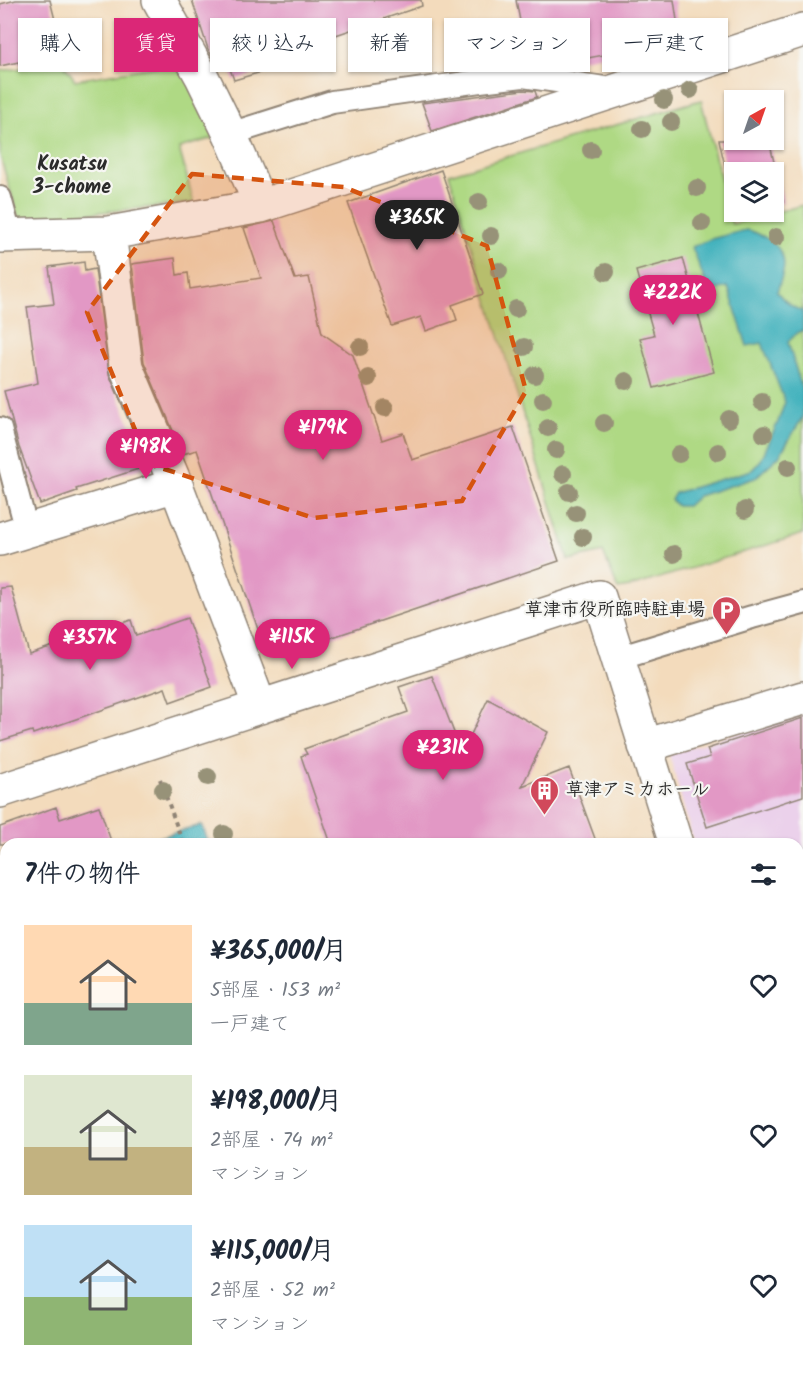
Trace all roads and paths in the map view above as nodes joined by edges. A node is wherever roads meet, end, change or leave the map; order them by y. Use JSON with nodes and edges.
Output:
{"nodes":[{"id":1,"x":159,"y":0,"type":"edge"},
{"id":2,"x":803,"y":30,"type":"edge"},
{"id":3,"x":618,"y":90,"type":"junction"},
{"id":4,"x":230,"y":134,"type":"junction"},
{"id":5,"x":0,"y":198,"type":"edge"},
{"id":6,"x":261,"y":206,"type":"junction"},
{"id":7,"x":109,"y":233,"type":"junction"},
{"id":8,"x":5,"y":236,"type":"edge"},
{"id":9,"x":0,"y":429,"type":"edge"},
{"id":10,"x":176,"y":485,"type":"junction"},
{"id":11,"x":13,"y":535,"type":"edge"},
{"id":12,"x":803,"y":603,"type":"edge"},
{"id":13,"x":618,"y":658,"type":"junction"},
{"id":14,"x":803,"y":698,"type":"edge"},
{"id":15,"x":260,"y":707,"type":"junction"},
{"id":16,"x":645,"y":746,"type":"junction"},
{"id":17,"x":158,"y":774,"type":"dead end"},
{"id":18,"x":0,"y":792,"type":"edge"},
{"id":19,"x":181,"y":838,"type":"edge"},
{"id":20,"x":674,"y":838,"type":"edge"}],
"edges":[{"from":1,"to":4,"type":"street"},
{"from":2,"to":3,"type":"street"},
{"from":3,"to":4,"type":"lane"},
{"from":3,"to":6,"type":"street"},
{"from":4,"to":6,"type":"street"},
{"from":5,"to":8,"type":"lane"},
{"from":6,"to":7,"type":"street"},
{"from":7,"to":8,"type":"street"},
{"from":7,"to":10,"type":"street"},
{"from":9,"to":11,"type":"lane"},
{"from":10,"to":11,"type":"street"},
{"from":10,"to":15,"type":"street"},
{"from":12,"to":13,"type":"lane"},
{"from":13,"to":15,"type":"street"},
{"from":13,"to":16,"type":"street"},
{"from":14,"to":16,"type":"street"},
{"from":15,"to":18,"type":"street"},
{"from":16,"to":20,"type":"street"},
{"from":17,"to":19,"type":"path"}]}
